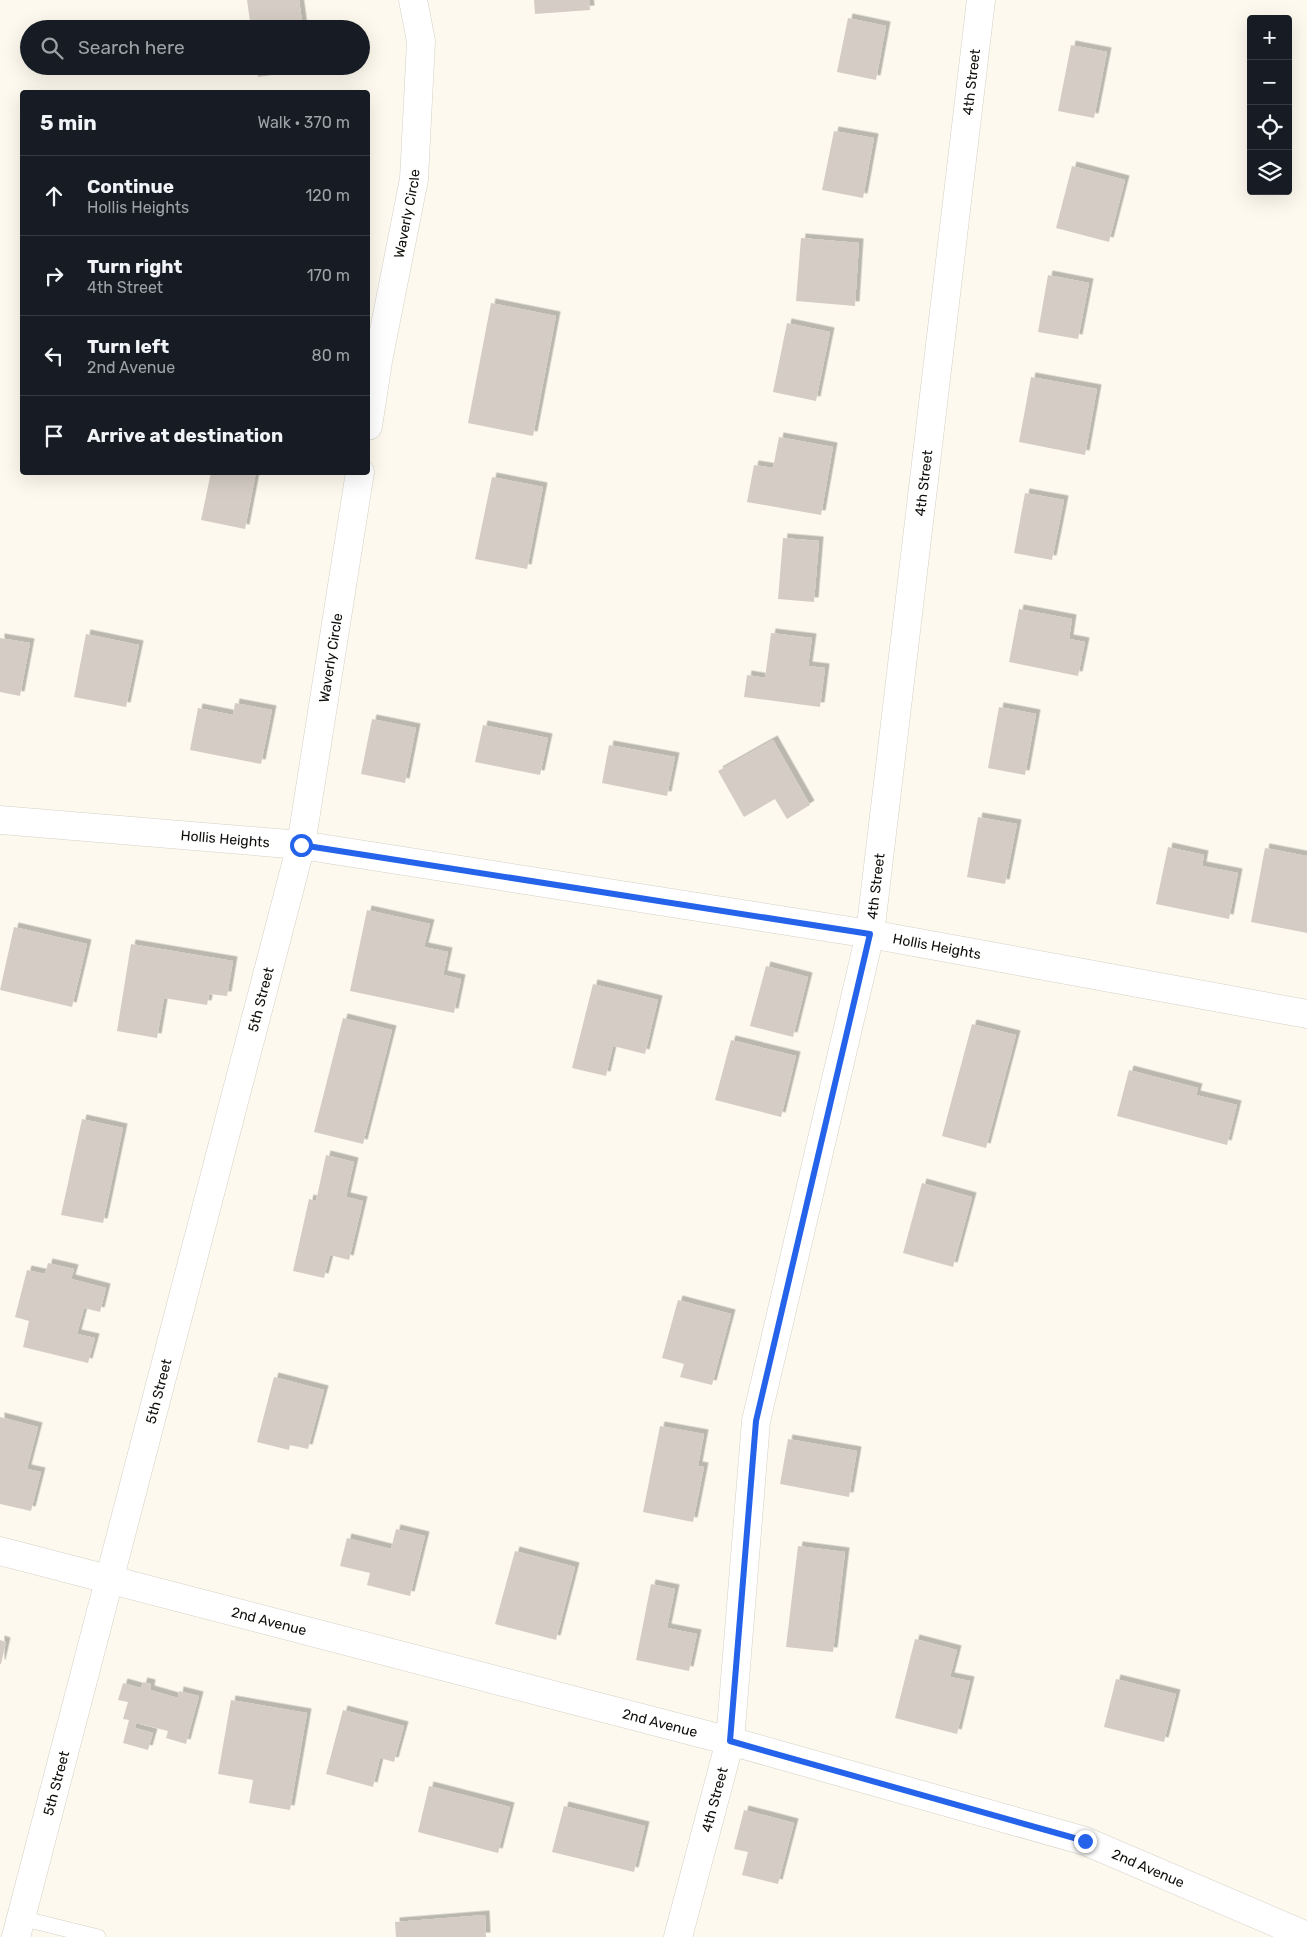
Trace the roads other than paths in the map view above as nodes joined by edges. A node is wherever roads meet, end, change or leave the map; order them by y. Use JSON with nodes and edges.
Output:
{"nodes":[{"id":1,"x":413,"y":0,"type":"edge"},
{"id":2,"x":981,"y":0,"type":"edge"},
{"id":3,"x":370,"y":413,"type":"edge"},
{"id":4,"x":360,"y":475,"type":"edge"},
{"id":5,"x":0,"y":820,"type":"edge"},
{"id":6,"x":301,"y":845,"type":"junction"},
{"id":7,"x":870,"y":934,"type":"junction"},
{"id":8,"x":1307,"y":1014,"type":"edge"},
{"id":9,"x":0,"y":1551,"type":"edge"},
{"id":10,"x":109,"y":1580,"type":"junction"},
{"id":11,"x":730,"y":1741,"type":"junction"},
{"id":12,"x":18,"y":1927,"type":"edge"},
{"id":13,"x":1307,"y":1936,"type":"edge"},
{"id":14,"x":98,"y":1937,"type":"edge"},
{"id":15,"x":678,"y":1937,"type":"edge"}],
"edges":[{"from":1,"to":3,"type":"street","name":"Waverly Circle"},
{"from":2,"to":7,"type":"street","name":"4th Street"},
{"from":4,"to":6,"type":"street","name":"Waverly Circle"},
{"from":5,"to":6,"type":"street","name":"Hollis Heights"},
{"from":6,"to":7,"type":"street","name":"Hollis Heights"},
{"from":6,"to":10,"type":"street","name":"5th Street"},
{"from":7,"to":8,"type":"street","name":"Hollis Heights"},
{"from":7,"to":11,"type":"street","name":"4th Street"},
{"from":9,"to":10,"type":"street","name":"2nd Avenue"},
{"from":10,"to":11,"type":"street","name":"2nd Avenue"},
{"from":10,"to":12,"type":"street","name":"5th Street"},
{"from":11,"to":13,"type":"street","name":"2nd Avenue"},
{"from":11,"to":15,"type":"street","name":"4th Street"},
{"from":12,"to":14,"type":"lane"}]}
